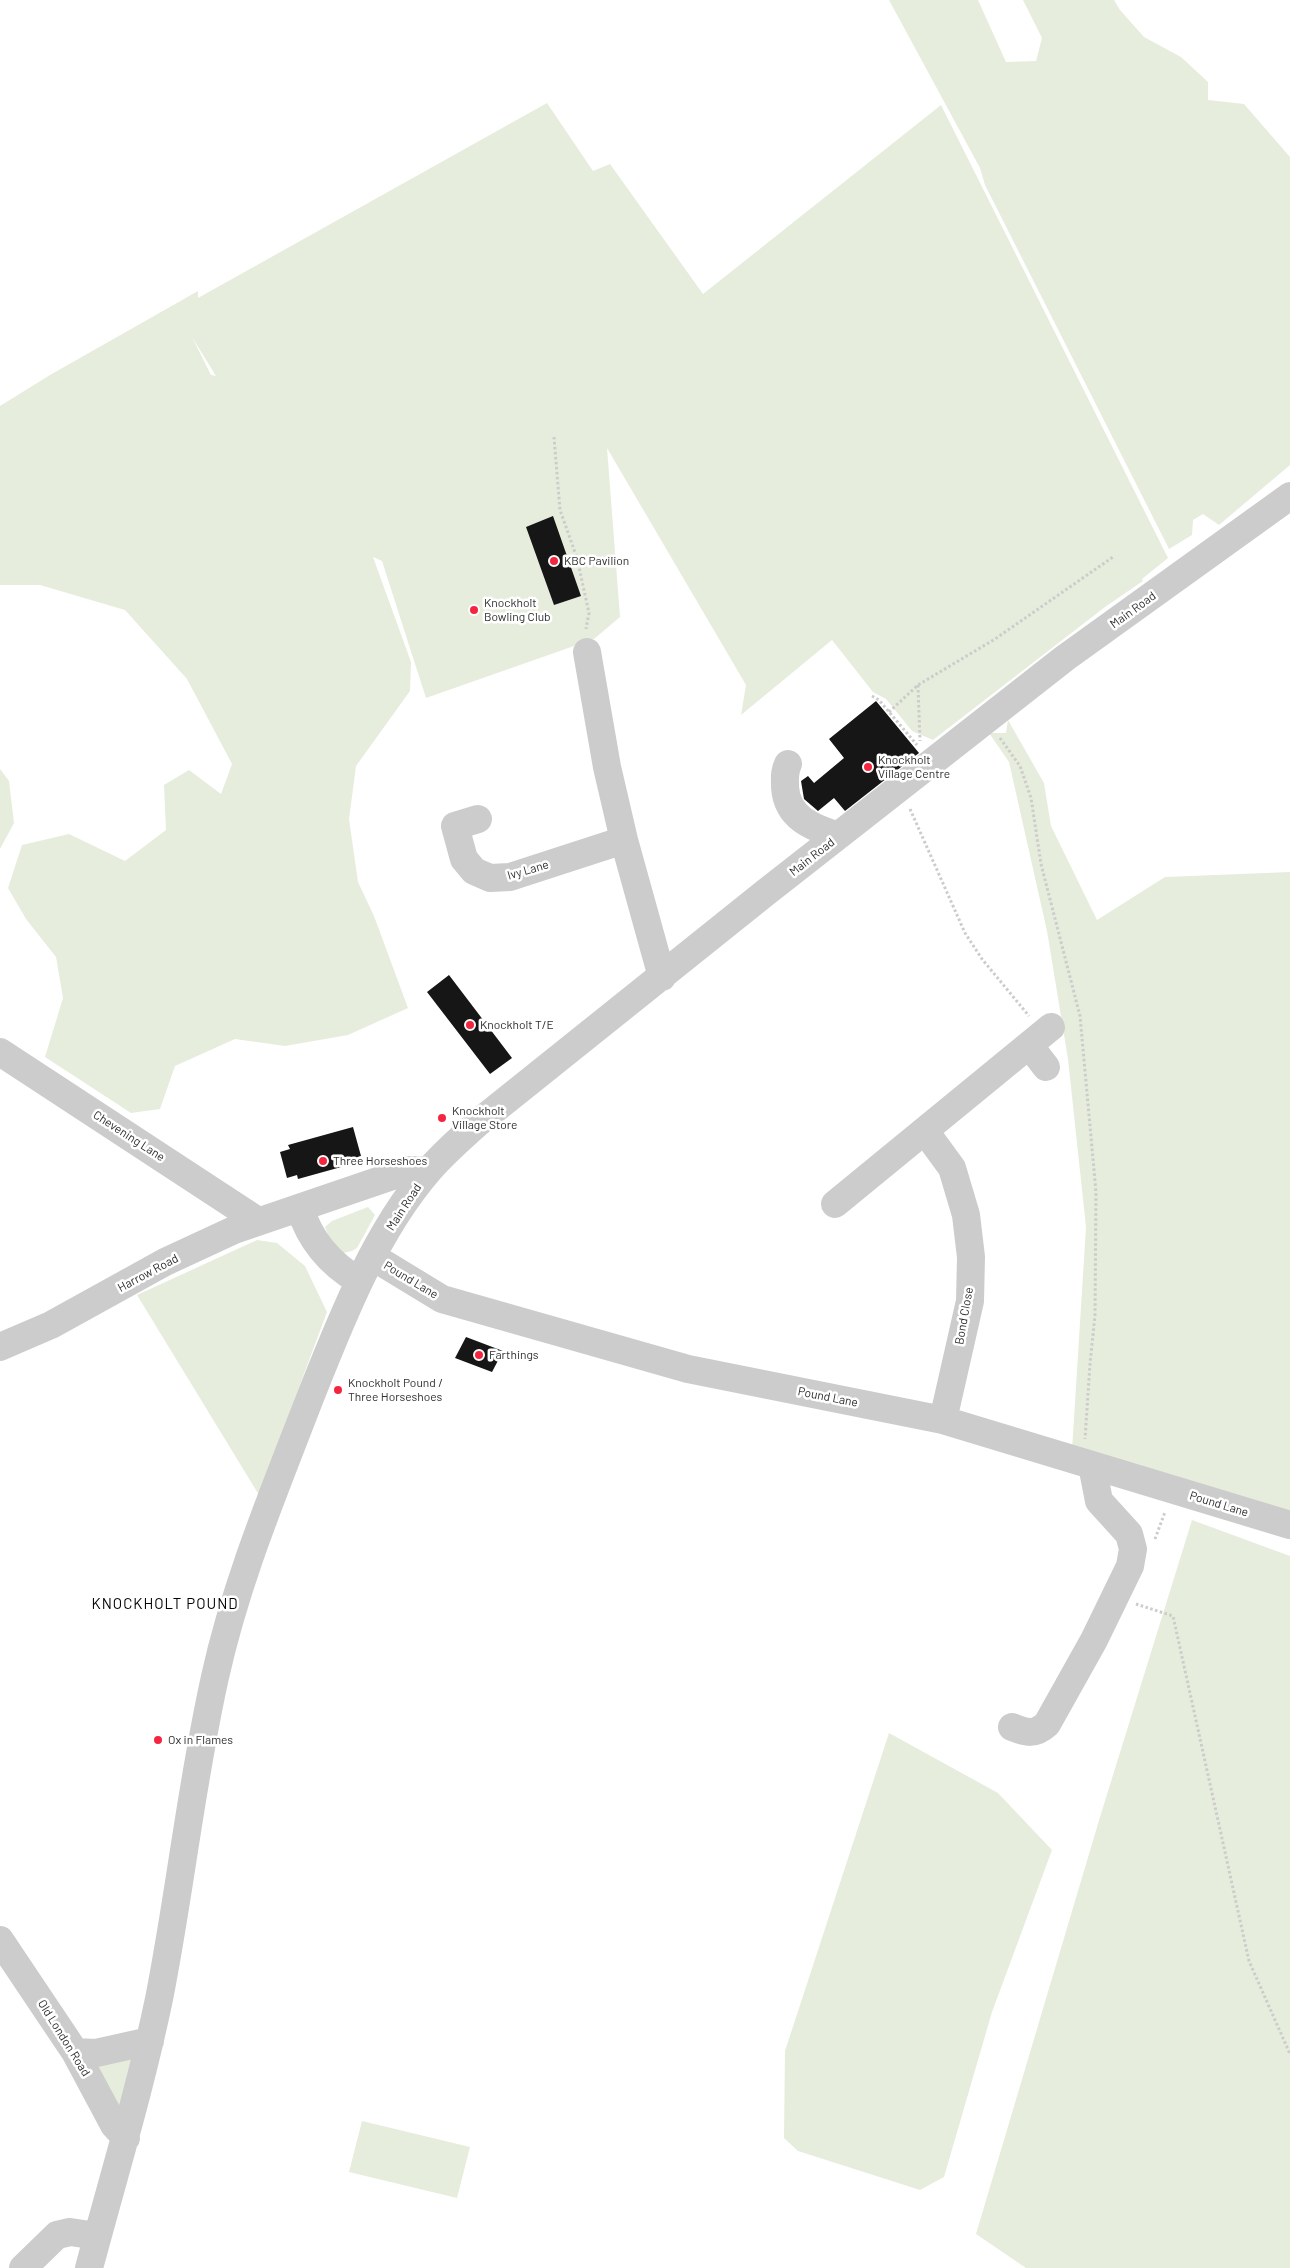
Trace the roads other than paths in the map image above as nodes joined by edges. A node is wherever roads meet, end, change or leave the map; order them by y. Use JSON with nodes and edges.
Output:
{"nodes":[{"id":1,"x":1290,"y":496,"type":"edge"},
{"id":2,"x":588,"y":652,"type":"road end"},
{"id":3,"x":788,"y":764,"type":"dead end"},
{"id":4,"x":478,"y":819,"type":"dead end"},
{"id":5,"x":838,"y":836,"type":"junction"},
{"id":6,"x":624,"y":840,"type":"junction"},
{"id":7,"x":662,"y":977,"type":"junction"},
{"id":8,"x":0,"y":1052,"type":"edge"},
{"id":9,"x":1046,"y":1067,"type":"dead end"},
{"id":10,"x":925,"y":1131,"type":"junction"},
{"id":11,"x":428,"y":1171,"type":"junction"},
{"id":12,"x":841,"y":1193,"type":"dead end"},
{"id":13,"x":300,"y":1208,"type":"junction"},
{"id":14,"x":258,"y":1221,"type":"junction"},
{"id":15,"x":373,"y":1257,"type":"junction"},
{"id":16,"x":359,"y":1282,"type":"junction"},
{"id":17,"x":0,"y":1348,"type":"edge"},
{"id":18,"x":943,"y":1420,"type":"junction"},
{"id":19,"x":1086,"y":1464,"type":"junction"},
{"id":20,"x":1290,"y":1525,"type":"edge"},
{"id":21,"x":1012,"y":1727,"type":"dead end"},
{"id":22,"x":0,"y":1940,"type":"edge"},
{"id":23,"x":150,"y":2041,"type":"junction"},
{"id":24,"x":75,"y":2052,"type":"junction"},
{"id":25,"x":126,"y":2138,"type":"junction"},
{"id":26,"x":97,"y":2236,"type":"junction"},
{"id":27,"x":23,"y":2268,"type":"edge"},
{"id":28,"x":89,"y":2268,"type":"edge"}],
"edges":[{"from":1,"to":5,"type":"street","name":"Main Road"},
{"from":2,"to":6,"type":"street"},
{"from":3,"to":5,"type":"street"},
{"from":4,"to":6,"type":"street","name":"Ivy Lane"},
{"from":5,"to":7,"type":"street","name":"Main Road"},
{"from":6,"to":7,"type":"street"},
{"from":7,"to":11,"type":"street","name":"Main Road"},
{"from":8,"to":14,"type":"street","name":"Chevening Lane"},
{"from":9,"to":10,"type":"street"},
{"from":10,"to":12,"type":"street"},
{"from":10,"to":18,"type":"street","name":"Bond Close"},
{"from":11,"to":13,"type":"street","name":"Harrow Road"},
{"from":11,"to":15,"type":"street","name":"Main Road"},
{"from":13,"to":14,"type":"street","name":"Harrow Road"},
{"from":13,"to":16,"type":"street"},
{"from":14,"to":17,"type":"street","name":"Harrow Road"},
{"from":15,"to":16,"type":"street","name":"Main Road"},
{"from":15,"to":18,"type":"street","name":"Pound Lane"},
{"from":16,"to":23,"type":"street","name":"Main Road"},
{"from":18,"to":19,"type":"street","name":"Pound Lane"},
{"from":19,"to":20,"type":"street","name":"Pound Lane"},
{"from":19,"to":21,"type":"street"},
{"from":22,"to":24,"type":"street","name":"Old London Road"},
{"from":23,"to":24,"type":"street"},
{"from":23,"to":25,"type":"street","name":"Main Road"},
{"from":24,"to":25,"type":"street","name":"Old London Road"},
{"from":25,"to":26,"type":"street","name":"Main Road"},
{"from":26,"to":27,"type":"street"},
{"from":26,"to":28,"type":"street","name":"Main Road"}]}
